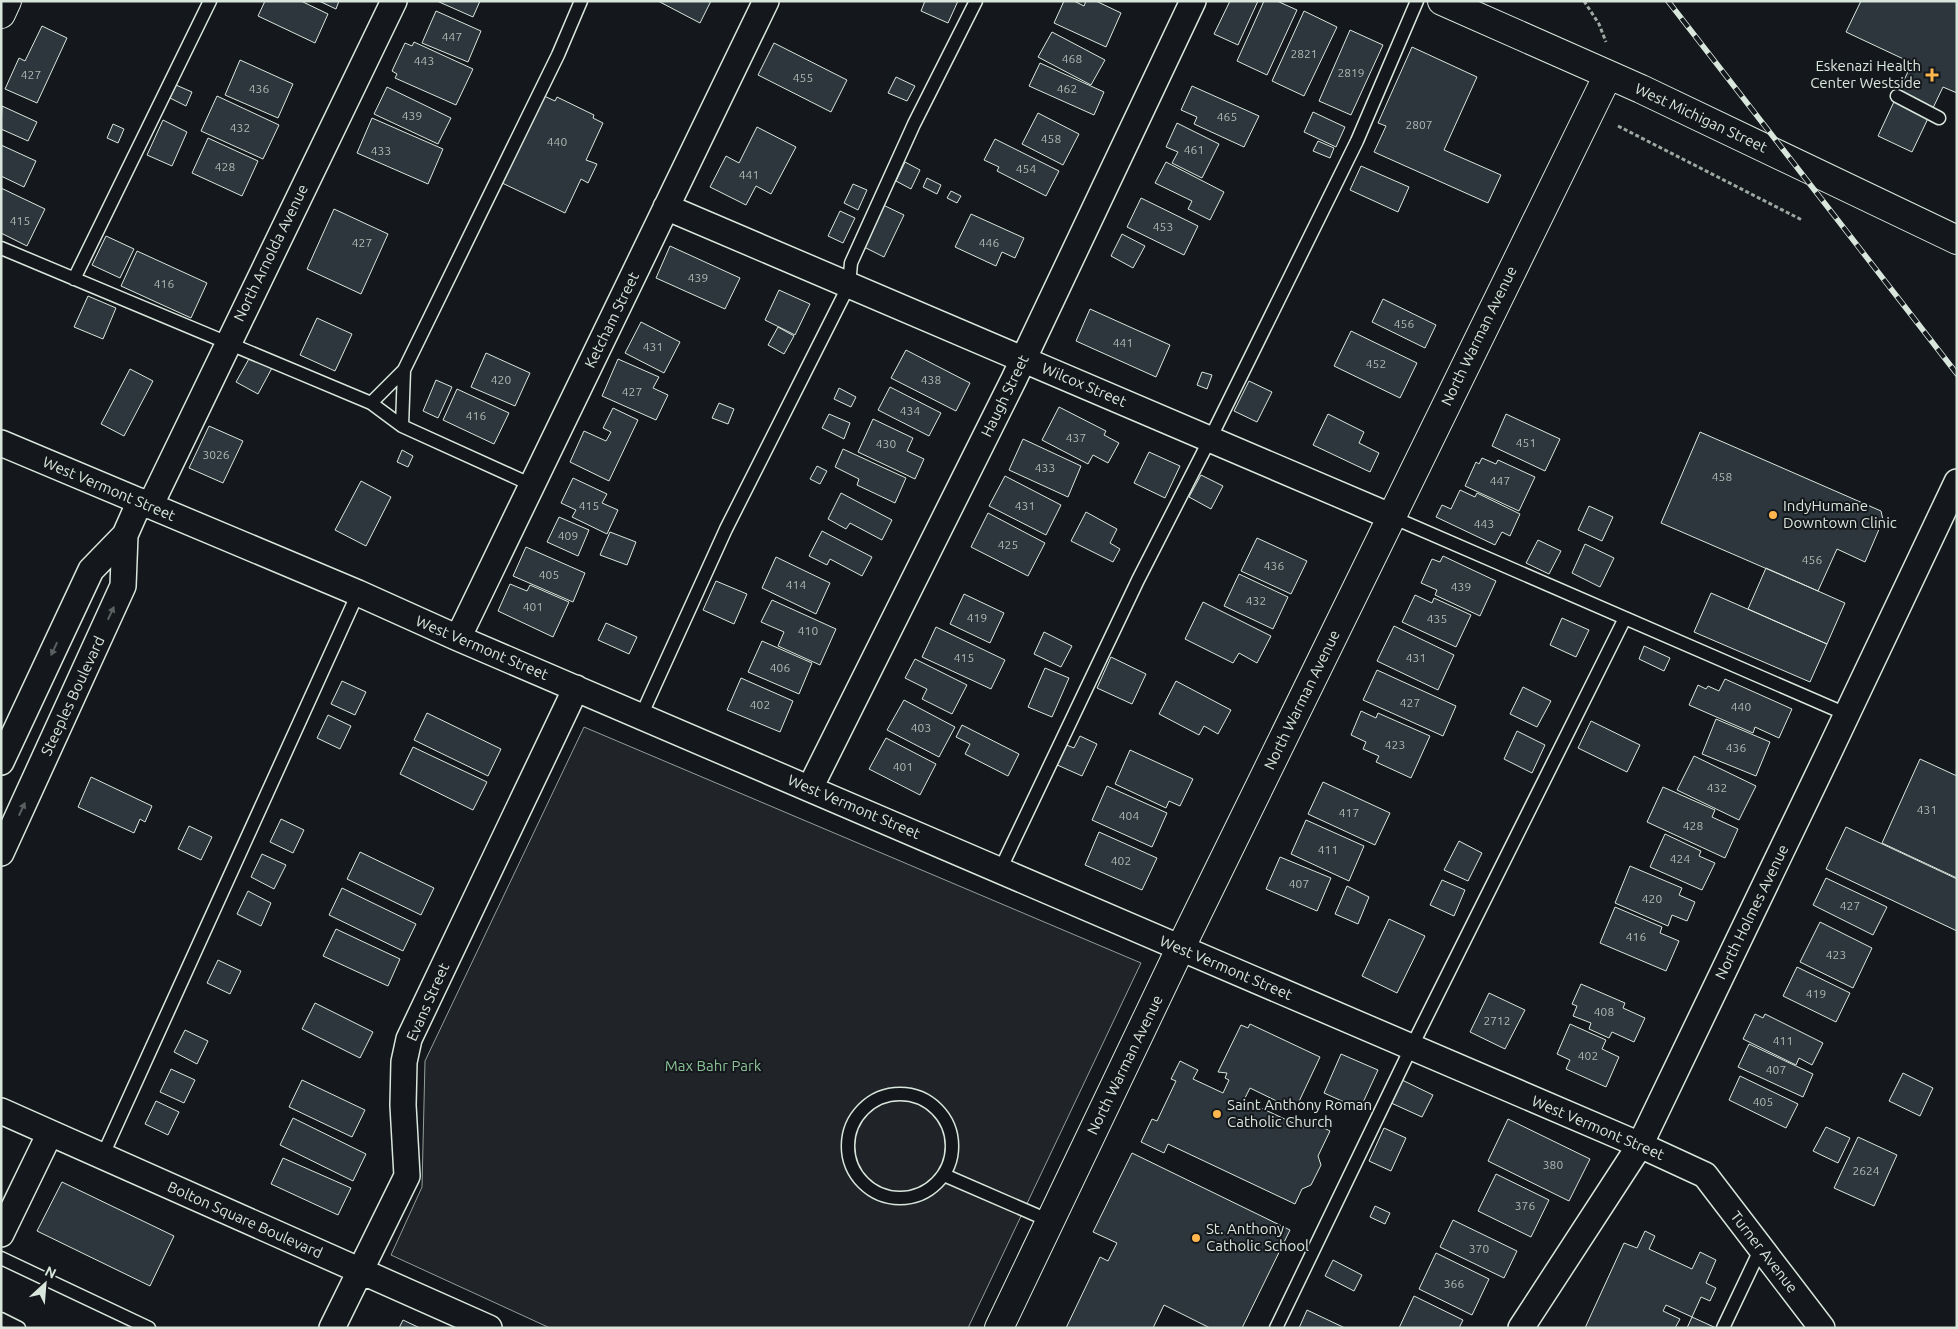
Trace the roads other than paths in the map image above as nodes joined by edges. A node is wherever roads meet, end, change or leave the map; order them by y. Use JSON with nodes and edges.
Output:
{"nodes":[{"id":1,"x":7,"y":1,"type":"edge"},
{"id":2,"x":210,"y":1,"type":"edge"},
{"id":3,"x":394,"y":1,"type":"edge"},
{"id":4,"x":581,"y":1,"type":"edge"},
{"id":5,"x":766,"y":1,"type":"edge"},
{"id":6,"x":976,"y":1,"type":"edge"},
{"id":7,"x":1193,"y":1,"type":"edge"},
{"id":8,"x":1417,"y":1,"type":"edge"},
{"id":9,"x":1442,"y":1,"type":"edge"},
{"id":10,"x":1,"y":14,"type":"edge"},
{"id":11,"x":1608,"y":75,"type":"junction"},
{"id":12,"x":1897,"y":96,"type":"dead end"},
{"id":13,"x":1939,"y":118,"type":"dead end"},
{"id":14,"x":666,"y":207,"type":"junction"},
{"id":15,"x":1957,"y":240,"type":"edge"},
{"id":16,"x":1,"y":248,"type":"edge"},
{"id":17,"x":74,"y":279,"type":"junction"},
{"id":18,"x":849,"y":285,"type":"junction"},
{"id":19,"x":228,"y":344,"type":"junction"},
{"id":20,"x":1023,"y":359,"type":"junction"},
{"id":21,"x":404,"y":370,"type":"junction"},
{"id":22,"x":371,"y":403,"type":"junction"},
{"id":23,"x":402,"y":426,"type":"junction"},
{"id":24,"x":1210,"y":440,"type":"junction"},
{"id":25,"x":1,"y":443,"type":"edge"},
{"id":26,"x":1957,"y":482,"type":"edge"},
{"id":27,"x":532,"y":485,"type":"junction"},
{"id":28,"x":145,"y":503,"type":"junction"},
{"id":29,"x":1392,"y":517,"type":"junction"},
{"id":30,"x":125,"y":535,"type":"junction"},
{"id":31,"x":358,"y":593,"type":"junction"},
{"id":32,"x":1625,"y":618,"type":"junction"},
{"id":33,"x":458,"y":638,"type":"junction"},
{"id":34,"x":576,"y":688,"type":"junction"},
{"id":35,"x":1846,"y":714,"type":"junction"},
{"id":36,"x":641,"y":716,"type":"junction"},
{"id":37,"x":1,"y":762,"type":"edge"},
{"id":38,"x":810,"y":788,"type":"junction"},
{"id":39,"x":1,"y":853,"type":"edge"},
{"id":40,"x":1000,"y":870,"type":"junction"},
{"id":41,"x":1180,"y":949,"type":"junction"},
{"id":42,"x":1411,"y":1048,"type":"junction"},
{"id":43,"x":1,"y":1111,"type":"edge"},
{"id":44,"x":50,"y":1133,"type":"junction"},
{"id":45,"x":1640,"y":1145,"type":"junction"},
{"id":46,"x":102,"y":1157,"type":"junction"},
{"id":47,"x":944,"y":1175,"type":"junction"},
{"id":48,"x":1705,"y":1176,"type":"joint"},
{"id":49,"x":1050,"y":1221,"type":"junction"},
{"id":50,"x":1,"y":1234,"type":"edge"},
{"id":51,"x":1761,"y":1248,"type":"junction"},
{"id":52,"x":1,"y":1258,"type":"edge"},
{"id":53,"x":360,"y":1270,"type":"junction"},
{"id":54,"x":1,"y":1319,"type":"edge"},
{"id":55,"x":19,"y":1328,"type":"edge"},
{"id":56,"x":149,"y":1328,"type":"edge"},
{"id":57,"x":332,"y":1328,"type":"edge"},
{"id":58,"x":489,"y":1328,"type":"edge"},
{"id":59,"x":999,"y":1328,"type":"edge"},
{"id":60,"x":1276,"y":1328,"type":"edge"},
{"id":61,"x":1521,"y":1328,"type":"edge"},
{"id":62,"x":1723,"y":1328,"type":"edge"},
{"id":63,"x":1822,"y":1328,"type":"edge"}],
"edges":[{"from":1,"to":10,"type":"street"},
{"from":2,"to":17,"type":"lane"},
{"from":3,"to":19,"type":"street","name":"North Arnolda Avenue"},
{"from":4,"to":21,"type":"lane"},
{"from":5,"to":14,"type":"street","name":"Ketcham Street"},
{"from":6,"to":18,"type":"lane"},
{"from":7,"to":20,"type":"street","name":"Haugh Street"},
{"from":8,"to":24,"type":"lane"},
{"from":9,"to":11,"type":"street","name":"West Michigan Street"},
{"from":11,"to":15,"type":"street","name":"West Michigan Street"},
{"from":11,"to":29,"type":"street","name":"North Warman Avenue"},
{"from":12,"to":13,"type":"lane"},
{"from":14,"to":18,"type":"street","name":"Wilcox Street"},
{"from":14,"to":27,"type":"street","name":"Ketcham Street"},
{"from":16,"to":17,"type":"lane"},
{"from":17,"to":19,"type":"lane"},
{"from":18,"to":20,"type":"street","name":"Wilcox Street"},
{"from":18,"to":36,"type":"lane"},
{"from":19,"to":22,"type":"lane"},
{"from":19,"to":28,"type":"street","name":"North Arnolda Avenue"},
{"from":20,"to":24,"type":"street","name":"Wilcox Street"},
{"from":20,"to":38,"type":"street","name":"Haugh Street"},
{"from":21,"to":22,"type":"lane"},
{"from":21,"to":23,"type":"lane"},
{"from":22,"to":23,"type":"lane"},
{"from":23,"to":27,"type":"lane"},
{"from":24,"to":29,"type":"street","name":"Wilcox Street"},
{"from":24,"to":40,"type":"lane"},
{"from":25,"to":28,"type":"street","name":"West Vermont Street"},
{"from":26,"to":35,"type":"street","name":"North Holmes Avenue"},
{"from":27,"to":33,"type":"street","name":"Ketcham Street"},
{"from":28,"to":30,"type":"street","name":"Steeples Boulevard"},
{"from":28,"to":31,"type":"street","name":"West Vermont Street"},
{"from":29,"to":32,"type":"lane"},
{"from":29,"to":41,"type":"street","name":"North Warman Avenue"},
{"from":30,"to":37,"type":"street","name":"Steeples Boulevard","one_way":true},
{"from":39,"to":30,"type":"street","name":"Steeples Boulevard","one_way":true},
{"from":31,"to":33,"type":"street","name":"West Vermont Street"},
{"from":31,"to":46,"type":"lane"},
{"from":32,"to":35,"type":"lane"},
{"from":32,"to":42,"type":"lane"},
{"from":33,"to":34,"type":"street","name":"West Vermont Street"},
{"from":34,"to":36,"type":"street","name":"West Vermont Street"},
{"from":34,"to":53,"type":"street","name":"Evans Street"},
{"from":35,"to":45,"type":"street","name":"North Holmes Avenue"},
{"from":36,"to":38,"type":"street","name":"West Vermont Street"},
{"from":38,"to":40,"type":"street","name":"West Vermont Street"},
{"from":40,"to":41,"type":"street","name":"West Vermont Street"},
{"from":41,"to":42,"type":"street","name":"West Vermont Street"},
{"from":41,"to":49,"type":"street","name":"North Warman Avenue"},
{"from":42,"to":45,"type":"street","name":"West Vermont Street"},
{"from":42,"to":60,"type":"lane"},
{"from":43,"to":44,"type":"street","name":"Bolton Square Boulevard"},
{"from":44,"to":46,"type":"street","name":"Bolton Square Boulevard"},
{"from":44,"to":50,"type":"street"},
{"from":45,"to":48,"type":"street","name":"West Vermont Street"},
{"from":45,"to":61,"type":"street","name":"North Holmes Avenue"},
{"from":46,"to":53,"type":"street","name":"Bolton Square Boulevard"},
{"from":47,"to":47,"type":"lane"},
{"from":47,"to":49,"type":"lane"},
{"from":48,"to":51,"type":"street","name":"Turner Avenue"},
{"from":49,"to":59,"type":"street","name":"North Warman Avenue"},
{"from":51,"to":62,"type":"lane"},
{"from":51,"to":63,"type":"street","name":"Turner Avenue"},
{"from":52,"to":56,"type":"lane"},
{"from":53,"to":57,"type":"street","name":"Evans Street"},
{"from":53,"to":58,"type":"street","name":"Bolton Square Boulevard"},
{"from":54,"to":55,"type":"lane"}]}
